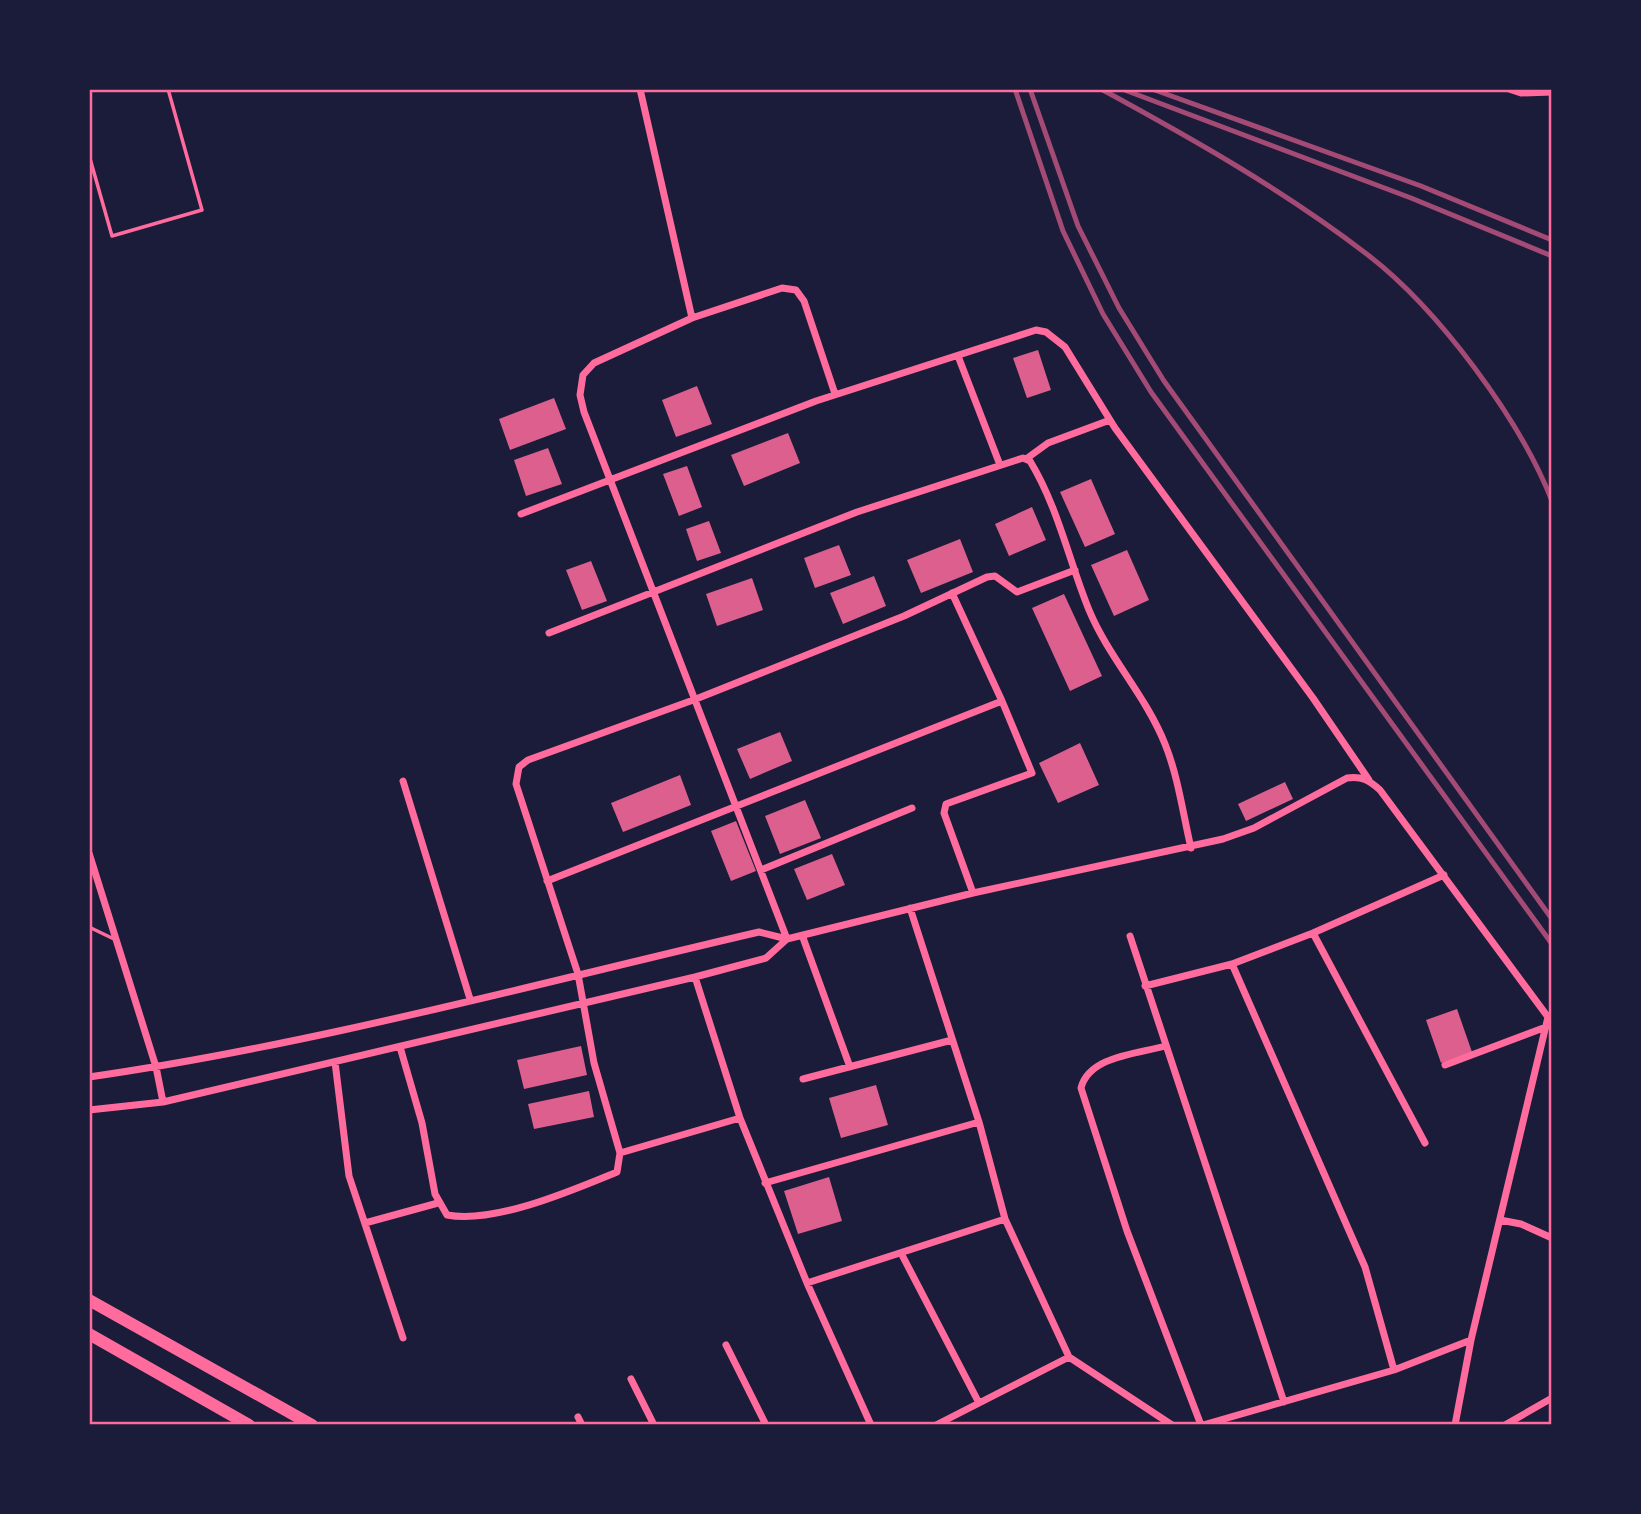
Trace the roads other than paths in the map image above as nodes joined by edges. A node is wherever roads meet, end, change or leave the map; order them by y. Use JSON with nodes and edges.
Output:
{"nodes":[{"id":1,"x":168,"y":89,"type":"edge"},
{"id":2,"x":640,"y":89,"type":"edge"},
{"id":3,"x":1509,"y":89,"type":"edge"},
{"id":4,"x":1552,"y":92,"type":"edge"},
{"id":5,"x":89,"y":155,"type":"edge"},
{"id":6,"x":692,"y":318,"type":"junction"},
{"id":7,"x":958,"y":356,"type":"junction"},
{"id":8,"x":835,"y":394,"type":"junction"},
{"id":9,"x":1110,"y":420,"type":"junction"},
{"id":10,"x":1026,"y":460,"type":"junction"},
{"id":11,"x":1000,"y":465,"type":"junction"},
{"id":12,"x":608,"y":480,"type":"junction"},
{"id":13,"x":521,"y":514,"type":"dead end"},
{"id":14,"x":1075,"y":570,"type":"junction"},
{"id":15,"x":653,"y":590,"type":"junction"},
{"id":16,"x":952,"y":593,"type":"junction"},
{"id":17,"x":549,"y":633,"type":"dead end"},
{"id":18,"x":696,"y":699,"type":"junction"},
{"id":19,"x":1002,"y":701,"type":"junction"},
{"id":20,"x":1369,"y":780,"type":"junction"},
{"id":21,"x":403,"y":781,"type":"dead end"},
{"id":22,"x":737,"y":806,"type":"junction"},
{"id":23,"x":912,"y":808,"type":"dead end"},
{"id":24,"x":1191,"y":848,"type":"junction"},
{"id":25,"x":89,"y":853,"type":"edge"},
{"id":26,"x":761,"y":870,"type":"junction"},
{"id":27,"x":1444,"y":875,"type":"junction"},
{"id":28,"x":547,"y":881,"type":"junction"},
{"id":29,"x":973,"y":892,"type":"junction"},
{"id":30,"x":910,"y":908,"type":"junction"},
{"id":31,"x":89,"y":927,"type":"edge"},
{"id":32,"x":1313,"y":933,"type":"junction"},
{"id":33,"x":802,"y":935,"type":"junction"},
{"id":34,"x":1130,"y":936,"type":"dead end"},
{"id":35,"x":787,"y":939,"type":"junction"},
{"id":36,"x":117,"y":941,"type":"junction"},
{"id":37,"x":1232,"y":964,"type":"junction"},
{"id":38,"x":578,"y":974,"type":"junction"},
{"id":39,"x":695,"y":977,"type":"junction"},
{"id":40,"x":1145,"y":986,"type":"junction"},
{"id":41,"x":470,"y":999,"type":"junction"},
{"id":42,"x":584,"y":1001,"type":"junction"},
{"id":43,"x":1546,"y":1027,"type":"junction"},
{"id":44,"x":952,"y":1040,"type":"junction"},
{"id":45,"x":1165,"y":1046,"type":"junction"},
{"id":46,"x":400,"y":1047,"type":"junction"},
{"id":47,"x":335,"y":1062,"type":"junction"},
{"id":48,"x":1445,"y":1065,"type":"dead end"},
{"id":49,"x":156,"y":1067,"type":"junction"},
{"id":50,"x":850,"y":1067,"type":"junction"},
{"id":51,"x":89,"y":1077,"type":"edge"},
{"id":52,"x":803,"y":1079,"type":"dead end"},
{"id":53,"x":163,"y":1102,"type":"junction"},
{"id":54,"x":89,"y":1110,"type":"edge"},
{"id":55,"x":740,"y":1118,"type":"junction"},
{"id":56,"x":979,"y":1122,"type":"junction"},
{"id":57,"x":1425,"y":1143,"type":"dead end"},
{"id":58,"x":620,"y":1153,"type":"junction"},
{"id":59,"x":765,"y":1183,"type":"junction"},
{"id":60,"x":438,"y":1203,"type":"junction"},
{"id":61,"x":1005,"y":1219,"type":"junction"},
{"id":62,"x":1500,"y":1220,"type":"junction"},
{"id":63,"x":365,"y":1223,"type":"junction"},
{"id":64,"x":1552,"y":1238,"type":"edge"},
{"id":65,"x":901,"y":1253,"type":"junction"},
{"id":66,"x":807,"y":1283,"type":"junction"},
{"id":67,"x":89,"y":1300,"type":"edge"},
{"id":68,"x":89,"y":1334,"type":"edge"},
{"id":69,"x":403,"y":1338,"type":"dead end"},
{"id":70,"x":1471,"y":1340,"type":"junction"},
{"id":71,"x":726,"y":1345,"type":"dead end"},
{"id":72,"x":1069,"y":1357,"type":"junction"},
{"id":73,"x":1394,"y":1370,"type":"junction"},
{"id":74,"x":631,"y":1379,"type":"dead end"},
{"id":75,"x":1552,"y":1398,"type":"edge"},
{"id":76,"x":1284,"y":1402,"type":"junction"},
{"id":77,"x":979,"y":1403,"type":"junction"},
{"id":78,"x":230,"y":1419,"type":"edge"},
{"id":79,"x":249,"y":1425,"type":"edge"},
{"id":80,"x":312,"y":1425,"type":"edge"},
{"id":81,"x":654,"y":1425,"type":"edge"},
{"id":82,"x":766,"y":1425,"type":"edge"},
{"id":83,"x":871,"y":1425,"type":"edge"},
{"id":84,"x":936,"y":1425,"type":"edge"},
{"id":85,"x":1172,"y":1425,"type":"edge"},
{"id":86,"x":1202,"y":1425,"type":"edge"},
{"id":87,"x":1455,"y":1425,"type":"edge"},
{"id":88,"x":1505,"y":1425,"type":"edge"}],
"edges":[{"from":1,"to":5,"type":"lane"},
{"from":2,"to":6,"type":"street"},
{"from":3,"to":4,"type":"street"},
{"from":6,"to":8,"type":"street"},
{"from":6,"to":12,"type":"street"},
{"from":7,"to":8,"type":"street"},
{"from":7,"to":9,"type":"street"},
{"from":7,"to":11,"type":"street"},
{"from":8,"to":12,"type":"street"},
{"from":9,"to":10,"type":"street"},
{"from":9,"to":20,"type":"street"},
{"from":10,"to":11,"type":"street"},
{"from":10,"to":14,"type":"street"},
{"from":11,"to":15,"type":"street"},
{"from":12,"to":13,"type":"street"},
{"from":12,"to":15,"type":"street"},
{"from":14,"to":16,"type":"street"},
{"from":14,"to":24,"type":"street"},
{"from":15,"to":17,"type":"street"},
{"from":15,"to":18,"type":"street"},
{"from":16,"to":18,"type":"street"},
{"from":16,"to":19,"type":"street"},
{"from":18,"to":22,"type":"street"},
{"from":18,"to":28,"type":"street"},
{"from":19,"to":22,"type":"street"},
{"from":19,"to":29,"type":"street"},
{"from":20,"to":24,"type":"street"},
{"from":20,"to":27,"type":"street"},
{"from":21,"to":41,"type":"street"},
{"from":22,"to":26,"type":"street"},
{"from":22,"to":28,"type":"street"},
{"from":23,"to":26,"type":"street"},
{"from":24,"to":29,"type":"street"},
{"from":25,"to":36,"type":"street"},
{"from":26,"to":35,"type":"street"},
{"from":27,"to":32,"type":"street"},
{"from":27,"to":43,"type":"street"},
{"from":28,"to":38,"type":"street"},
{"from":29,"to":30,"type":"street"},
{"from":30,"to":33,"type":"street"},
{"from":30,"to":44,"type":"street"},
{"from":31,"to":36,"type":"lane"},
{"from":32,"to":37,"type":"street"},
{"from":32,"to":57,"type":"street"},
{"from":33,"to":35,"type":"street"},
{"from":33,"to":50,"type":"street"},
{"from":34,"to":40,"type":"street"},
{"from":35,"to":38,"type":"street"},
{"from":35,"to":39,"type":"street"},
{"from":36,"to":49,"type":"street"},
{"from":37,"to":40,"type":"street"},
{"from":37,"to":73,"type":"street"},
{"from":38,"to":41,"type":"street"},
{"from":38,"to":42,"type":"street"},
{"from":39,"to":42,"type":"street"},
{"from":39,"to":55,"type":"street"},
{"from":40,"to":45,"type":"street"},
{"from":41,"to":49,"type":"street"},
{"from":42,"to":46,"type":"street"},
{"from":42,"to":58,"type":"street"},
{"from":43,"to":48,"type":"street"},
{"from":43,"to":62,"type":"street"},
{"from":44,"to":50,"type":"street"},
{"from":44,"to":56,"type":"street"},
{"from":45,"to":76,"type":"street"},
{"from":45,"to":86,"type":"street"},
{"from":46,"to":47,"type":"street"},
{"from":46,"to":60,"type":"street"},
{"from":47,"to":53,"type":"street"},
{"from":47,"to":63,"type":"street"},
{"from":49,"to":51,"type":"street"},
{"from":49,"to":53,"type":"street"},
{"from":50,"to":52,"type":"street"},
{"from":53,"to":54,"type":"street"},
{"from":55,"to":58,"type":"street"},
{"from":55,"to":59,"type":"street"},
{"from":56,"to":59,"type":"street"},
{"from":56,"to":61,"type":"street"},
{"from":58,"to":60,"type":"street"},
{"from":59,"to":66,"type":"street"},
{"from":60,"to":63,"type":"street"},
{"from":61,"to":65,"type":"street"},
{"from":61,"to":72,"type":"street"},
{"from":62,"to":64,"type":"street"},
{"from":62,"to":70,"type":"street"},
{"from":63,"to":69,"type":"street"},
{"from":65,"to":66,"type":"street"},
{"from":65,"to":77,"type":"street"},
{"from":66,"to":83,"type":"street"},
{"from":67,"to":80,"type":"main road"},
{"from":68,"to":78,"type":"main road"},
{"from":70,"to":73,"type":"street"},
{"from":70,"to":87,"type":"street"},
{"from":71,"to":82,"type":"street"},
{"from":72,"to":77,"type":"street"},
{"from":72,"to":85,"type":"street"},
{"from":73,"to":76,"type":"street"},
{"from":74,"to":81,"type":"street"},
{"from":75,"to":88,"type":"street"},
{"from":76,"to":86,"type":"street"},
{"from":77,"to":84,"type":"street"},
{"from":78,"to":79,"type":"main road"}]}
